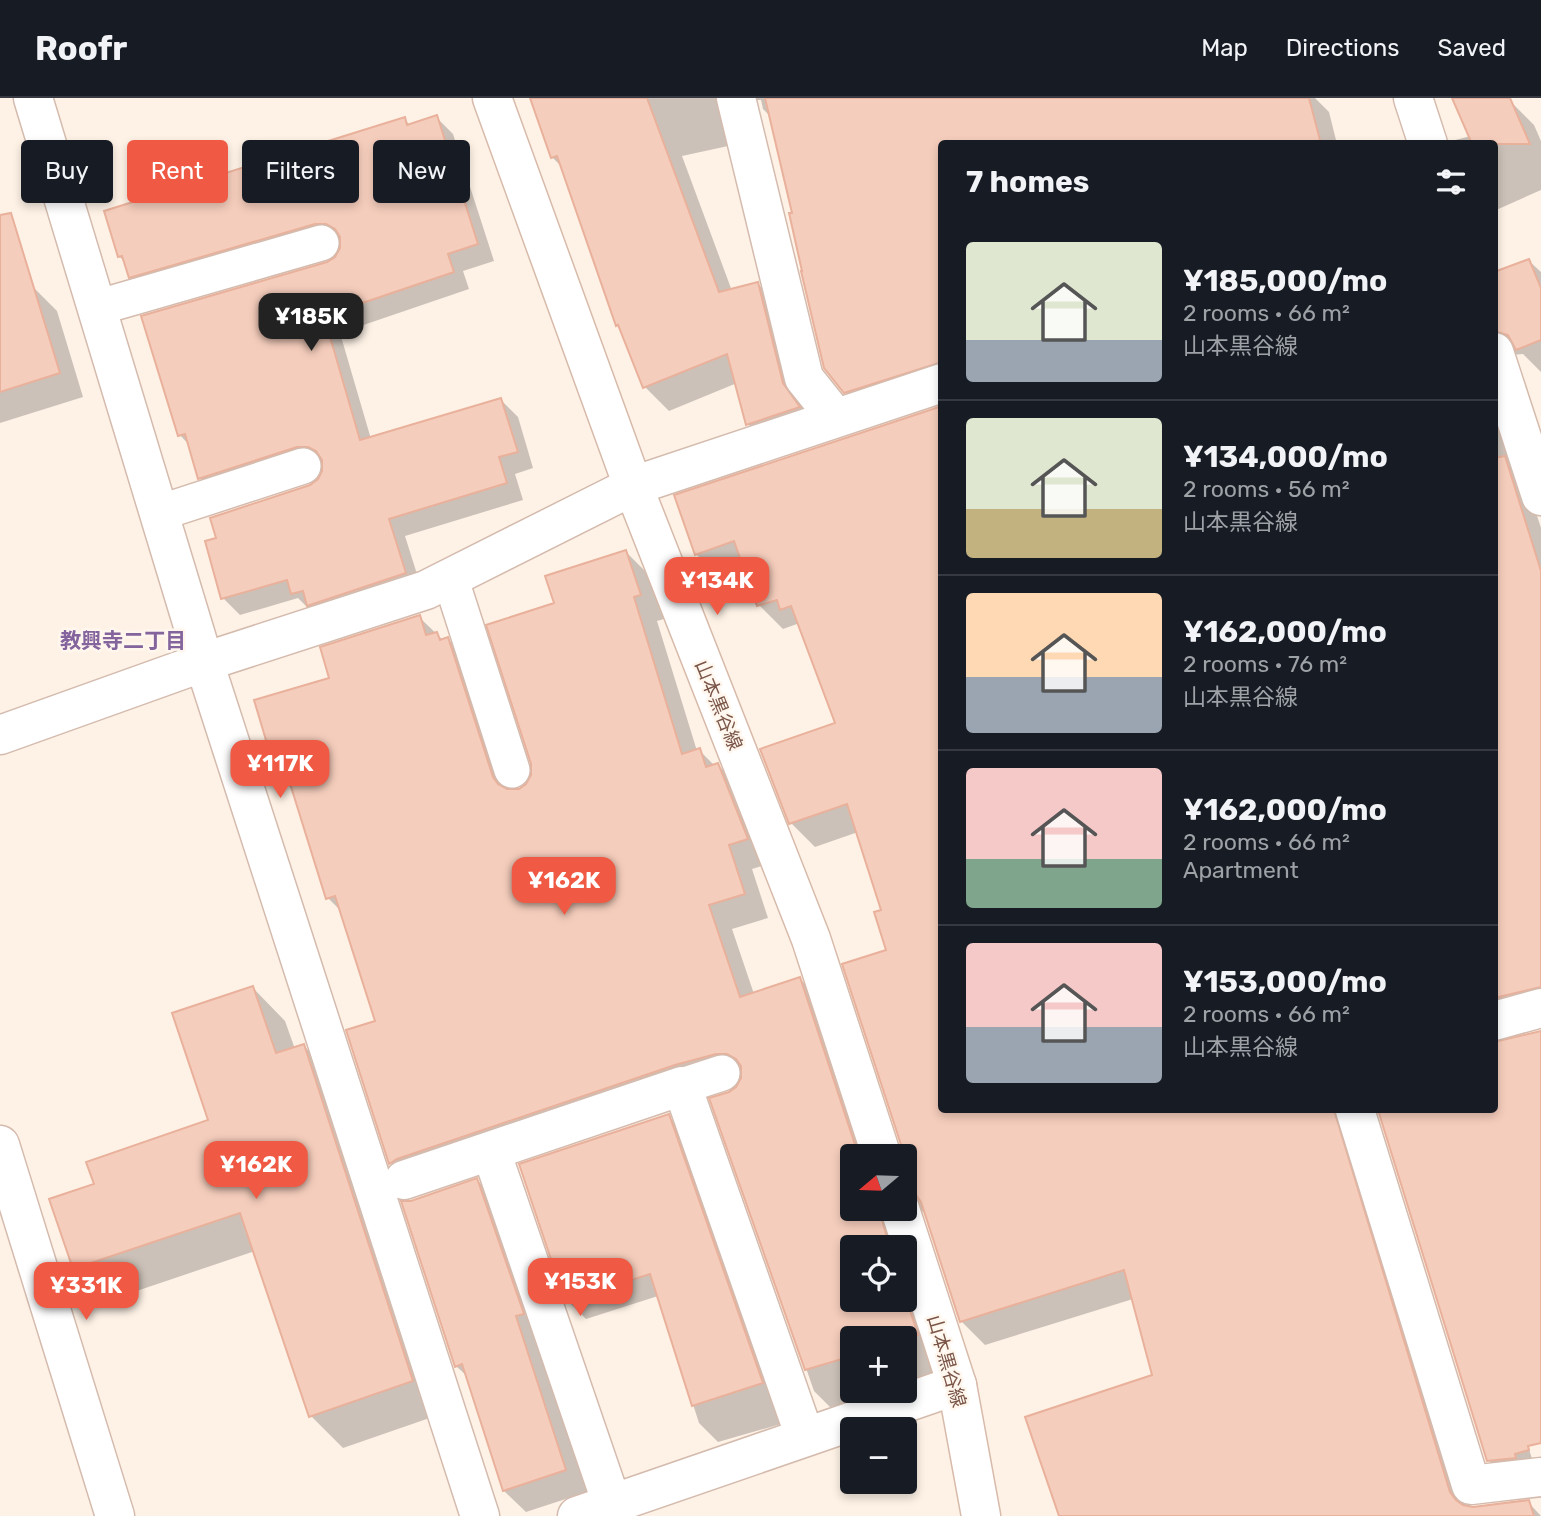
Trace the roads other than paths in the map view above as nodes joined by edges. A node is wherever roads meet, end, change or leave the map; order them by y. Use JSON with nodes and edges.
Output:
{"nodes":[{"id":1,"x":33,"y":98,"type":"edge"},
{"id":2,"x":492,"y":98,"type":"edge"},
{"id":3,"x":736,"y":98,"type":"edge"},
{"id":4,"x":1413,"y":98,"type":"edge"},
{"id":5,"x":1427,"y":140,"type":"edge"},
{"id":6,"x":321,"y":243,"type":"dead end"},
{"id":7,"x":96,"y":308,"type":"junction"},
{"id":8,"x":1498,"y":364,"type":"edge"},
{"id":9,"x":938,"y":384,"type":"edge"},
{"id":10,"x":836,"y":418,"type":"junction"},
{"id":11,"x":303,"y":466,"type":"dead end"},
{"id":12,"x":633,"y":486,"type":"junction"},
{"id":13,"x":1541,"y":496,"type":"edge"},
{"id":14,"x":159,"y":513,"type":"junction"},
{"id":15,"x":450,"y":577,"type":"junction"},
{"id":16,"x":204,"y":662,"type":"junction"},
{"id":17,"x":0,"y":734,"type":"edge"},
{"id":18,"x":512,"y":770,"type":"dead end"},
{"id":19,"x":1541,"y":1008,"type":"edge"},
{"id":20,"x":1498,"y":1020,"type":"edge"},
{"id":21,"x":722,"y":1073,"type":"dead end"},
{"id":22,"x":682,"y":1086,"type":"junction"},
{"id":23,"x":1356,"y":1113,"type":"edge"},
{"id":24,"x":879,"y":1144,"type":"edge"},
{"id":25,"x":0,"y":1145,"type":"edge"},
{"id":26,"x":491,"y":1151,"type":"junction"},
{"id":27,"x":404,"y":1180,"type":"dead end"},
{"id":28,"x":904,"y":1222,"type":"edge"},
{"id":29,"x":957,"y":1385,"type":"junction"},
{"id":30,"x":805,"y":1437,"type":"junction"},
{"id":31,"x":1541,"y":1477,"type":"edge"},
{"id":32,"x":594,"y":1510,"type":"edge"},
{"id":33,"x":115,"y":1516,"type":"edge"},
{"id":34,"x":480,"y":1516,"type":"edge"},
{"id":35,"x":981,"y":1516,"type":"edge"}],
"edges":[{"from":1,"to":7,"type":"street"},
{"from":2,"to":12,"type":"street","name":"山本黒谷線"},
{"from":3,"to":10,"type":"street"},
{"from":4,"to":5,"type":"street"},
{"from":6,"to":7,"type":"lane"},
{"from":7,"to":14,"type":"street"},
{"from":8,"to":13,"type":"street"},
{"from":9,"to":10,"type":"street"},
{"from":10,"to":12,"type":"street"},
{"from":11,"to":14,"type":"lane"},
{"from":12,"to":15,"type":"street"},
{"from":12,"to":24,"type":"street","name":"山本黒谷線"},
{"from":14,"to":16,"type":"street"},
{"from":15,"to":16,"type":"street"},
{"from":15,"to":18,"type":"lane"},
{"from":16,"to":17,"type":"street"},
{"from":16,"to":34,"type":"street"},
{"from":19,"to":20,"type":"street"},
{"from":21,"to":22,"type":"lane"},
{"from":22,"to":26,"type":"street"},
{"from":22,"to":30,"type":"street"},
{"from":23,"to":31,"type":"street"},
{"from":25,"to":33,"type":"street"},
{"from":26,"to":27,"type":"street"},
{"from":26,"to":32,"type":"street"},
{"from":28,"to":29,"type":"street","name":"山本黒谷線"},
{"from":29,"to":30,"type":"street"},
{"from":29,"to":35,"type":"street","name":"山本黒谷線"},
{"from":30,"to":32,"type":"street"}]}
